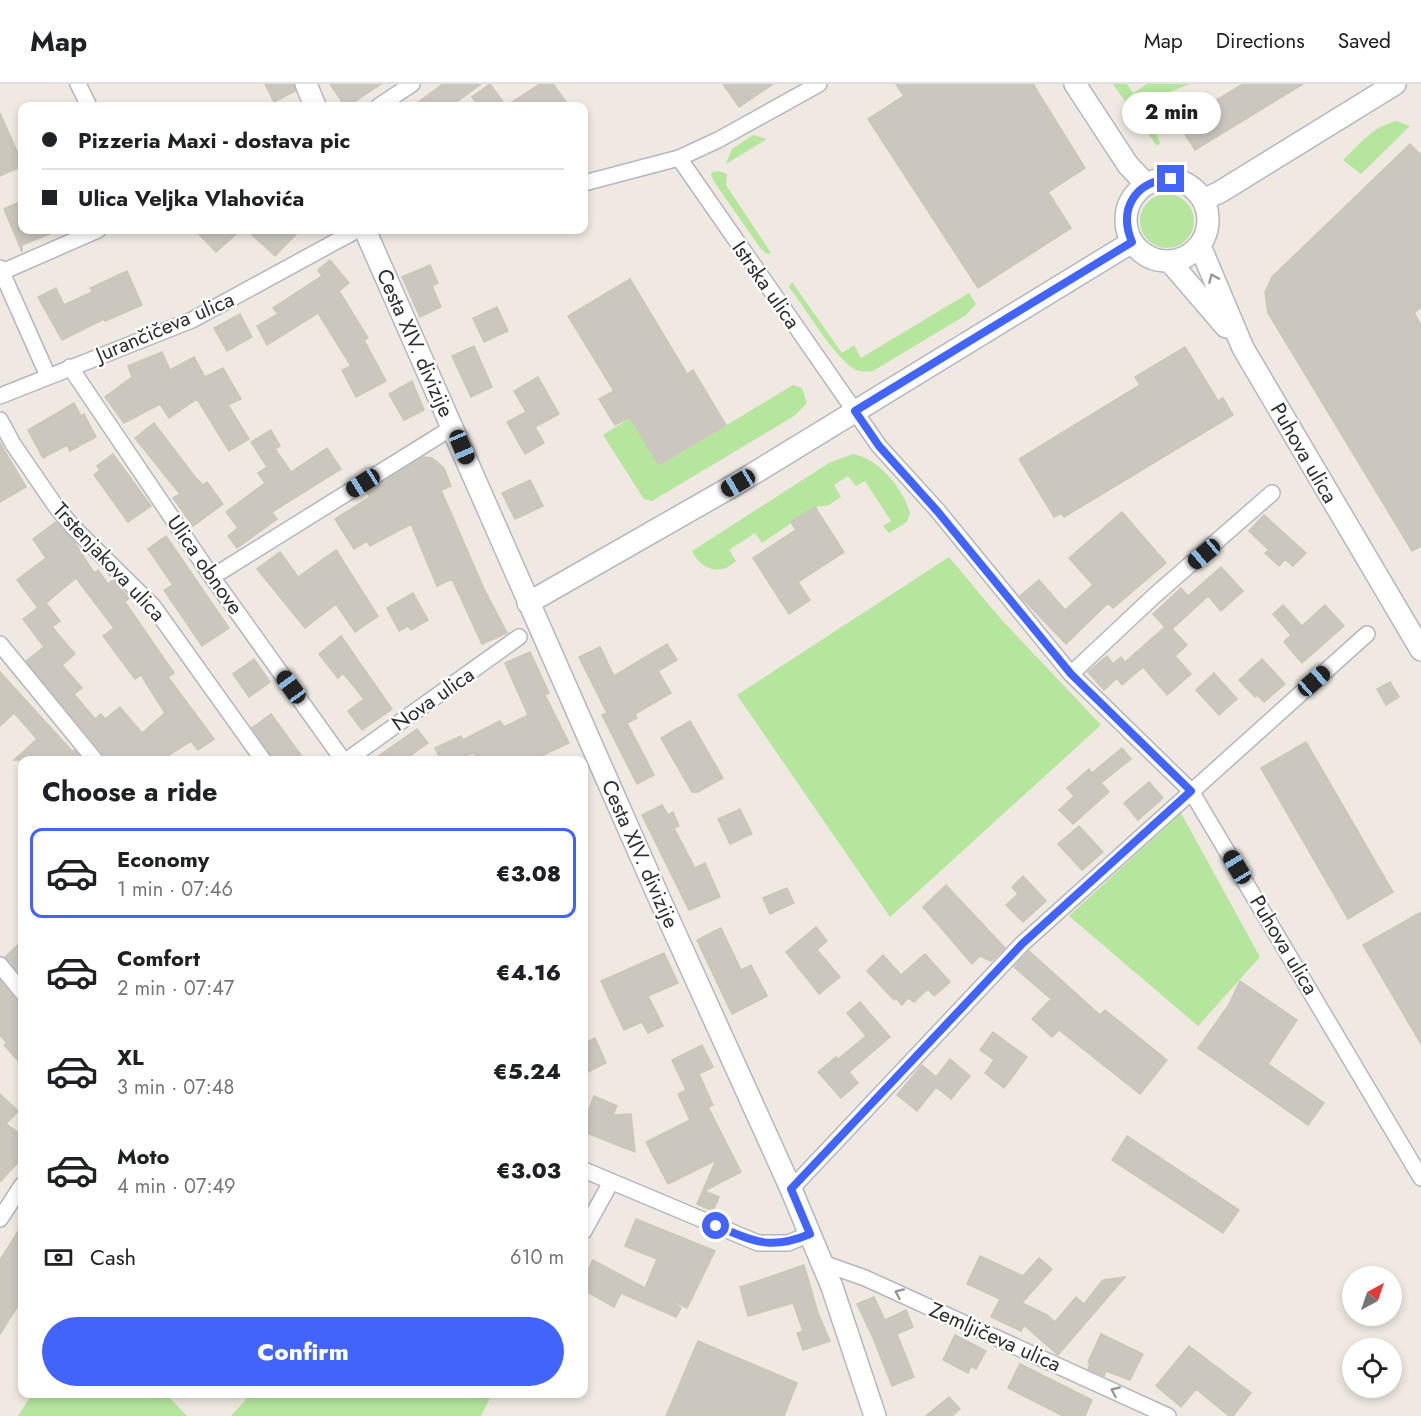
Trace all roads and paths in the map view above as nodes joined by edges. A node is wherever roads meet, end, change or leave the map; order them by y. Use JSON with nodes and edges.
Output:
{"nodes":[{"id":1,"x":78,"y":84,"type":"edge"},
{"id":2,"x":306,"y":84,"type":"edge"},
{"id":3,"x":412,"y":84,"type":"edge"},
{"id":4,"x":819,"y":84,"type":"edge"},
{"id":5,"x":1075,"y":84,"type":"edge"},
{"id":6,"x":1395,"y":84,"type":"edge"},
{"id":7,"x":87,"y":102,"type":"edge"},
{"id":8,"x":313,"y":102,"type":"edge"},
{"id":9,"x":385,"y":102,"type":"edge"},
{"id":10,"x":679,"y":158,"type":"junction"},
{"id":11,"x":588,"y":182,"type":"edge"},
{"id":12,"x":1146,"y":184,"type":"junction"},
{"id":13,"x":1203,"y":200,"type":"junction"},
{"id":14,"x":88,"y":234,"type":"edge"},
{"id":15,"x":350,"y":234,"type":"edge"},
{"id":16,"x":367,"y":234,"type":"edge"},
{"id":17,"x":1132,"y":242,"type":"junction"},
{"id":18,"x":1200,"y":246,"type":"junction"},
{"id":19,"x":1170,"y":262,"type":"junction"},
{"id":20,"x":1,"y":270,"type":"edge"},
{"id":21,"x":1243,"y":348,"type":"junction"},
{"id":22,"x":70,"y":367,"type":"junction"},
{"id":23,"x":48,"y":376,"type":"junction"},
{"id":24,"x":0,"y":396,"type":"edge"},
{"id":25,"x":855,"y":411,"type":"junction"},
{"id":26,"x":0,"y":420,"type":"edge"},
{"id":27,"x":453,"y":427,"type":"junction"},
{"id":28,"x":1272,"y":493,"type":"dead end"},
{"id":29,"x":938,"y":512,"type":"joint"},
{"id":30,"x":212,"y":577,"type":"junction"},
{"id":31,"x":528,"y":603,"type":"junction"},
{"id":32,"x":1367,"y":634,"type":"dead end"},
{"id":33,"x":519,"y":637,"type":"dead end"},
{"id":34,"x":0,"y":644,"type":"edge"},
{"id":35,"x":1421,"y":650,"type":"edge"},
{"id":36,"x":1071,"y":674,"type":"junction"},
{"id":37,"x":91,"y":756,"type":"edge"},
{"id":38,"x":260,"y":756,"type":"edge"},
{"id":39,"x":342,"y":756,"type":"edge"},
{"id":40,"x":351,"y":756,"type":"edge"},
{"id":41,"x":1191,"y":791,"type":"junction"},
{"id":42,"x":0,"y":965,"type":"edge"},
{"id":43,"x":18,"y":987,"type":"edge"},
{"id":44,"x":588,"y":1172,"type":"edge"},
{"id":45,"x":1421,"y":1178,"type":"edge"},
{"id":46,"x":610,"y":1182,"type":"junction"},
{"id":47,"x":791,"y":1189,"type":"junction"},
{"id":48,"x":18,"y":1191,"type":"edge"},
{"id":49,"x":0,"y":1219,"type":"edge"},
{"id":50,"x":588,"y":1223,"type":"edge"},
{"id":51,"x":810,"y":1234,"type":"junction"},
{"id":52,"x":820,"y":1262,"type":"junction"},
{"id":53,"x":875,"y":1416,"type":"edge"},
{"id":54,"x":1168,"y":1416,"type":"edge"}],
"edges":[{"from":1,"to":7,"type":"street"},
{"from":2,"to":8,"type":"street"},
{"from":3,"to":9,"type":"street"},
{"from":4,"to":10,"type":"street"},
{"from":5,"to":12,"type":"street"},
{"from":6,"to":13,"type":"street"},
{"from":10,"to":11,"type":"street"},
{"from":10,"to":25,"type":"street","name":"Istrska ulica"},
{"from":12,"to":13,"type":"street"},
{"from":12,"to":17,"type":"street"},
{"from":13,"to":18,"type":"street"},
{"from":14,"to":20,"type":"street"},
{"from":15,"to":22,"type":"street","name":"Jurančičeva ulica"},
{"from":16,"to":27,"type":"street","name":"Cesta XIV. divizije"},
{"from":17,"to":19,"type":"street"},
{"from":17,"to":25,"type":"street"},
{"from":18,"to":19,"type":"street"},
{"from":21,"to":18,"type":"street","one_way":true},
{"from":19,"to":21,"type":"street"},
{"from":20,"to":23,"type":"street"},
{"from":21,"to":35,"type":"street","name":"Puhova ulica"},
{"from":22,"to":23,"type":"street","name":"Jurančičeva ulica"},
{"from":22,"to":30,"type":"street","name":"Ulica obnove"},
{"from":23,"to":24,"type":"street","name":"Jurančičeva ulica"},
{"from":25,"to":29,"type":"street","name":"Istrska ulica"},
{"from":25,"to":31,"type":"street"},
{"from":26,"to":38,"type":"street","name":"Trstenjakova ulica"},
{"from":27,"to":30,"type":"street"},
{"from":27,"to":31,"type":"street","name":"Cesta XIV. divizije"},
{"from":28,"to":36,"type":"street"},
{"from":29,"to":36,"type":"street","name":"Puhova ulica"},
{"from":30,"to":39,"type":"street","name":"Ulica obnove"},
{"from":31,"to":47,"type":"street","name":"Cesta XIV. divizije"},
{"from":32,"to":41,"type":"street"},
{"from":33,"to":40,"type":"street","name":"Nova ulica"},
{"from":34,"to":37,"type":"street"},
{"from":36,"to":41,"type":"street","name":"Puhova ulica"},
{"from":41,"to":45,"type":"street","name":"Puhova ulica"},
{"from":41,"to":47,"type":"street"},
{"from":42,"to":43,"type":"street"},
{"from":44,"to":46,"type":"street"},
{"from":46,"to":50,"type":"street"},
{"from":46,"to":51,"type":"street"},
{"from":47,"to":51,"type":"street","name":"Cesta XIV. divizije"},
{"from":48,"to":49,"type":"street"},
{"from":51,"to":52,"type":"street","name":"Cesta XIV. divizije"},
{"from":52,"to":53,"type":"street","name":"Cesta XIV. divizije"},
{"from":54,"to":52,"type":"street","name":"Zemljičeva ulica","one_way":true}]}
